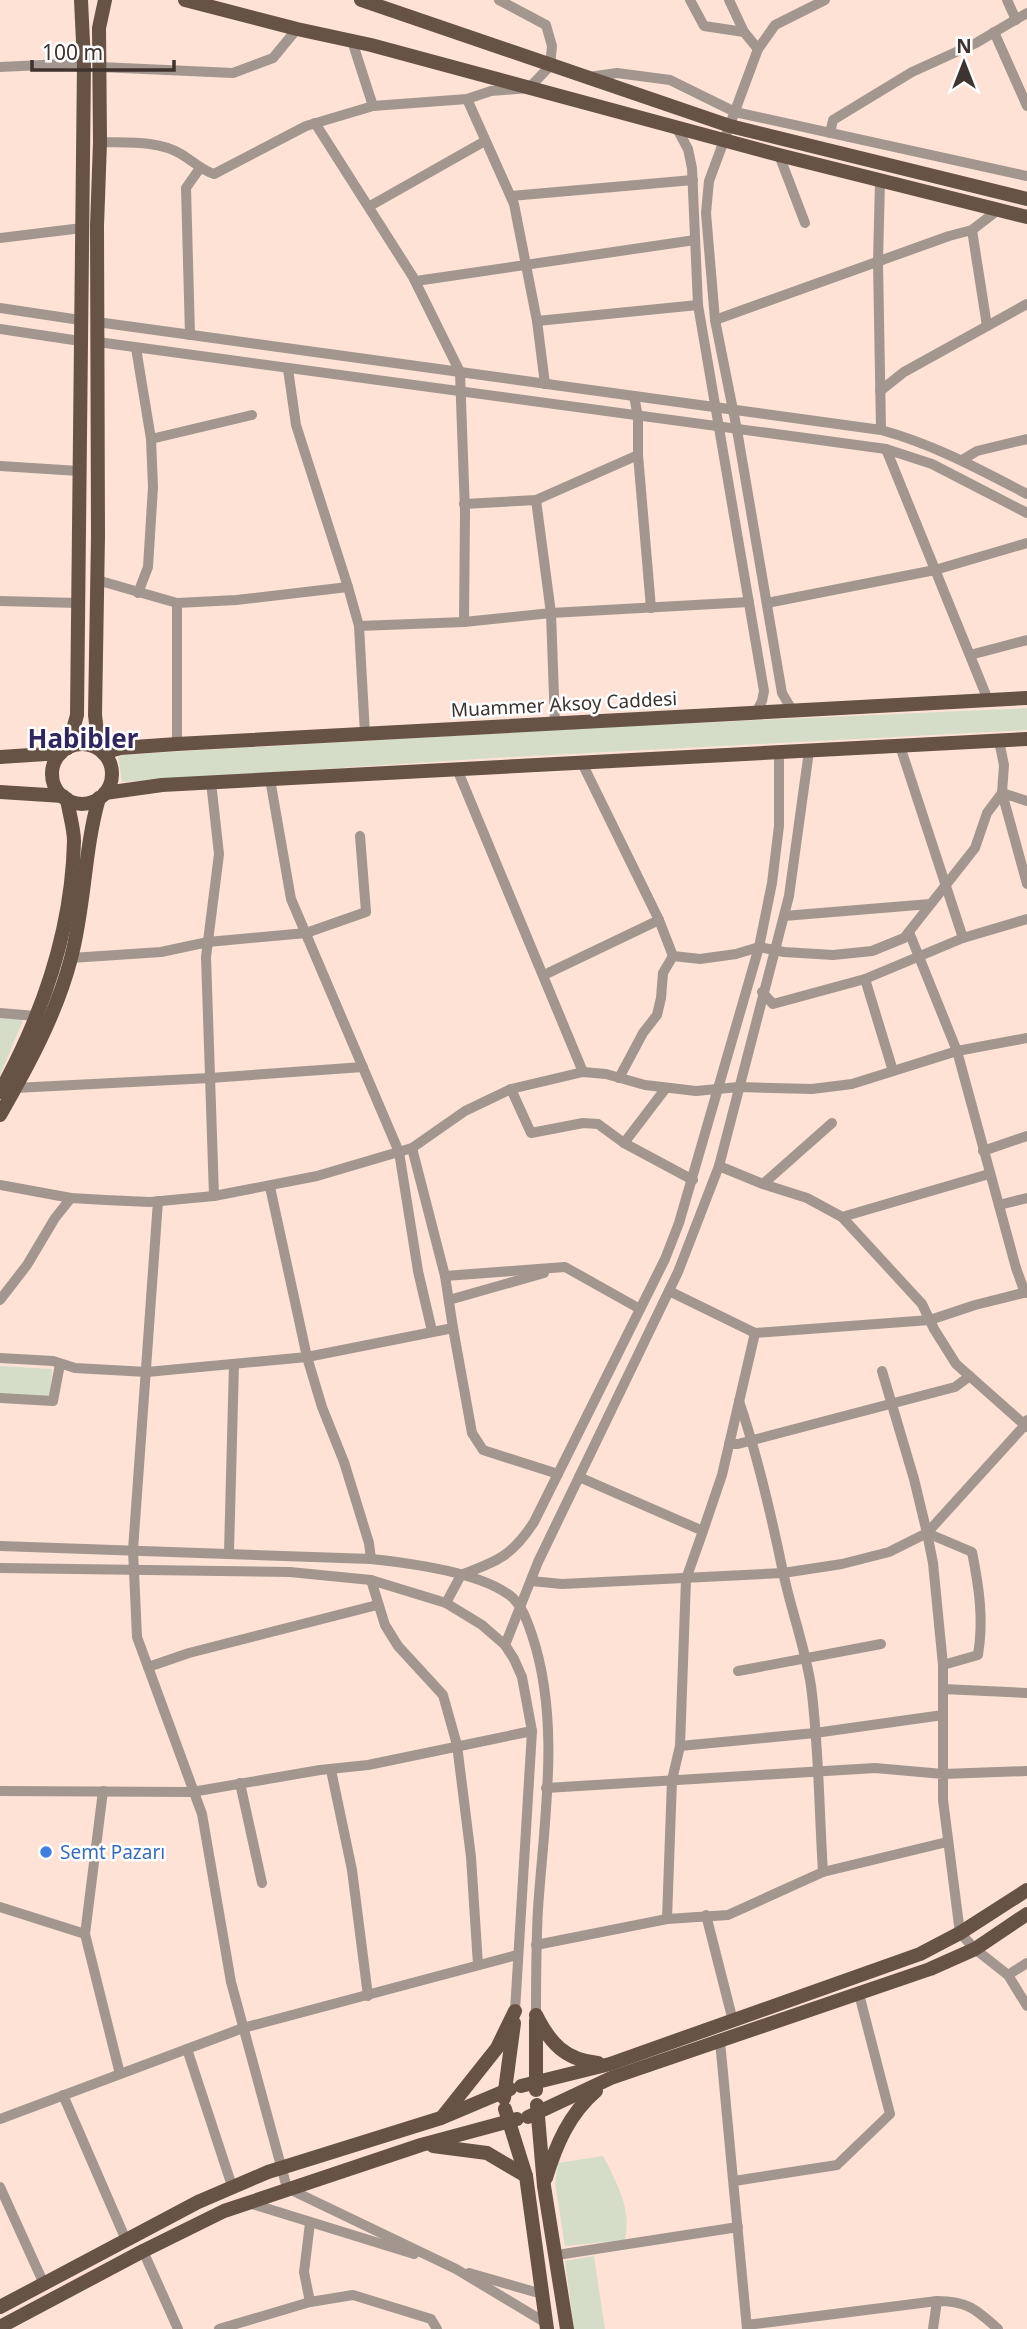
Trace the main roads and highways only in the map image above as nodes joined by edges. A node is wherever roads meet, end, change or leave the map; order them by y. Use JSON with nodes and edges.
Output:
{"nodes":[{"id":1,"x":81,"y":0,"type":"edge"},
{"id":2,"x":105,"y":0,"type":"edge"},
{"id":3,"x":185,"y":0,"type":"edge"},
{"id":4,"x":361,"y":0,"type":"edge"},
{"id":5,"x":1027,"y":199,"type":"edge"},
{"id":6,"x":1027,"y":217,"type":"edge"},
{"id":7,"x":1027,"y":698,"type":"edge"},
{"id":8,"x":1027,"y":739,"type":"edge"},
{"id":9,"x":64,"y":750,"type":"junction"},
{"id":10,"x":101,"y":751,"type":"junction"},
{"id":11,"x":0,"y":757,"type":"edge"},
{"id":12,"x":0,"y":792,"type":"edge"},
{"id":13,"x":102,"y":796,"type":"junction"},
{"id":14,"x":65,"y":798,"type":"junction"},
{"id":15,"x":0,"y":1092,"type":"edge"},
{"id":16,"x":0,"y":1115,"type":"edge"},
{"id":17,"x":1027,"y":1890,"type":"edge"},
{"id":18,"x":1027,"y":1914,"type":"edge"},
{"id":19,"x":611,"y":2071,"type":"junction"},
{"id":20,"x":536,"y":2082,"type":"junction"},
{"id":21,"x":519,"y":2104,"type":"junction"},
{"id":22,"x":441,"y":2118,"type":"junction"},
{"id":23,"x":421,"y":2145,"type":"junction"},
{"id":24,"x":526,"y":2176,"type":"junction"},
{"id":25,"x":544,"y":2186,"type":"junction"},
{"id":26,"x":0,"y":2307,"type":"edge"},
{"id":27,"x":546,"y":2326,"type":"edge"},
{"id":28,"x":0,"y":2327,"type":"edge"},
{"id":29,"x":567,"y":2329,"type":"edge"}],
"edges":[{"from":1,"to":9,"type":"main road"},
{"from":2,"to":10,"type":"main road"},
{"from":3,"to":6,"type":"main road"},
{"from":4,"to":5,"type":"main road"},
{"from":7,"to":10,"type":"main road","name":"Muammer Aksoy Caddesi"},
{"from":8,"to":13,"type":"main road"},
{"from":9,"to":10,"type":"main road"},
{"from":9,"to":11,"type":"main road"},
{"from":9,"to":14,"type":"main road"},
{"from":10,"to":13,"type":"main road"},
{"from":12,"to":14,"type":"main road"},
{"from":13,"to":14,"type":"main road"},
{"from":13,"to":16,"type":"main road"},
{"from":14,"to":15,"type":"main road"},
{"from":17,"to":19,"type":"main road"},
{"from":18,"to":19,"type":"main road"},
{"from":19,"to":20,"type":"main road"},
{"from":19,"to":20,"type":"main road"},
{"from":19,"to":21,"type":"main road"},
{"from":19,"to":25,"type":"main road"},
{"from":20,"to":21,"type":"main road"},
{"from":21,"to":22,"type":"main road"},
{"from":21,"to":22,"type":"main road"},
{"from":21,"to":23,"type":"main road"},
{"from":21,"to":24,"type":"main road"},
{"from":21,"to":25,"type":"main road"},
{"from":22,"to":26,"type":"main road"},
{"from":23,"to":24,"type":"main road"},
{"from":23,"to":28,"type":"main road"},
{"from":24,"to":27,"type":"main road"},
{"from":25,"to":29,"type":"main road"}]}
